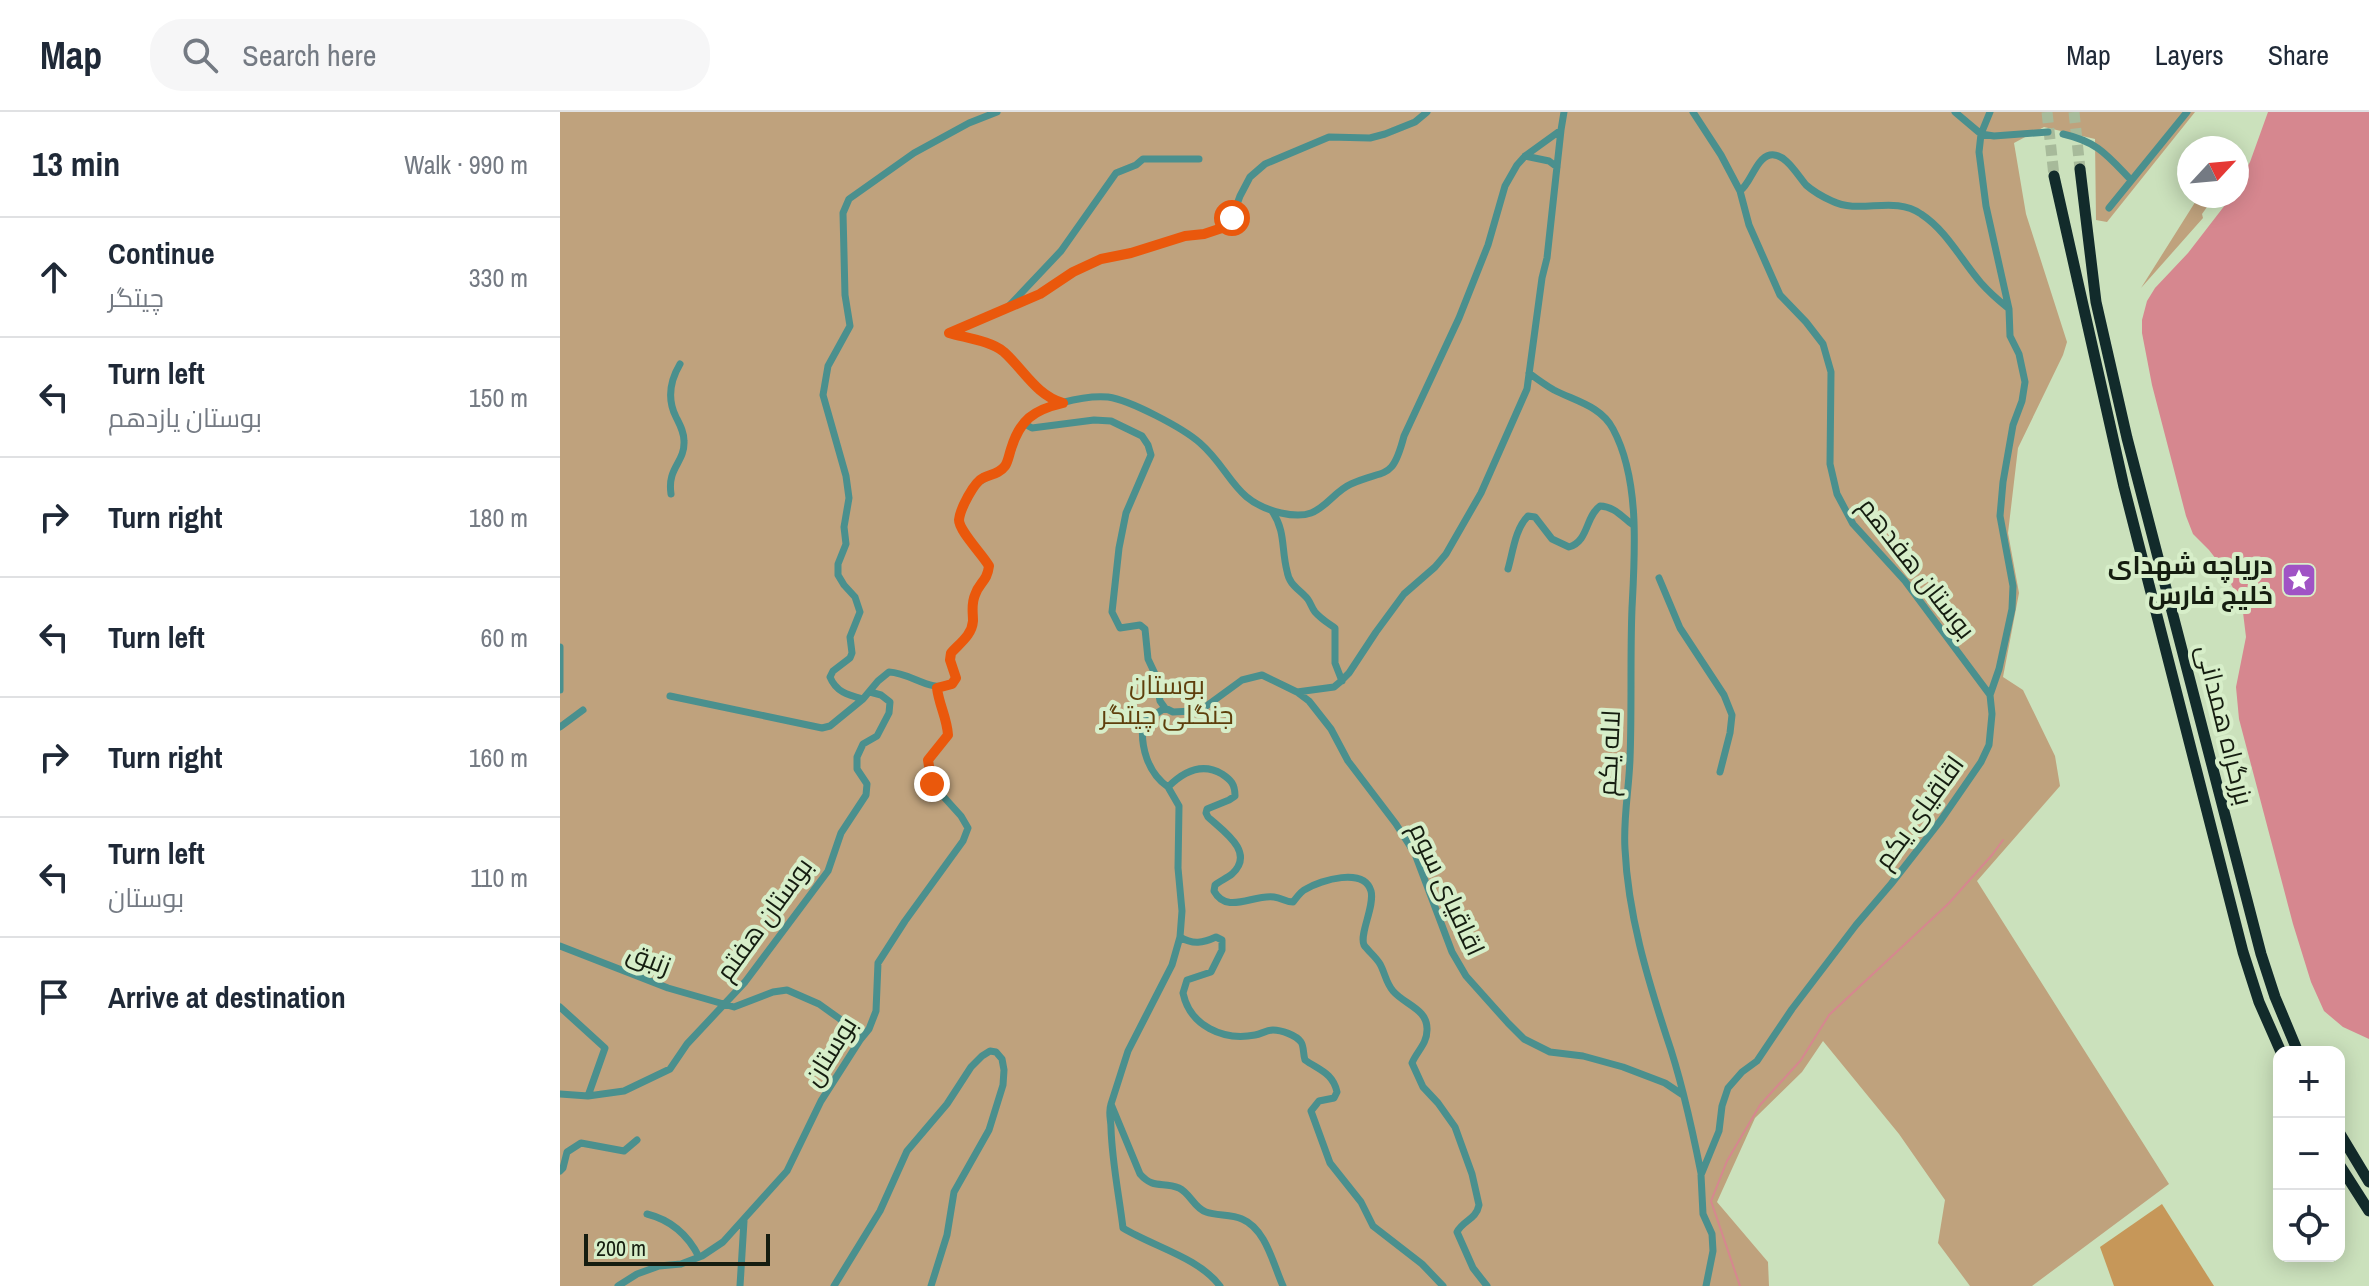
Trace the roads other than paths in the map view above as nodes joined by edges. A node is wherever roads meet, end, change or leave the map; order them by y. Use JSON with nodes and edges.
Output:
{"nodes":[{"id":1,"x":997,"y":112,"type":"edge"},
{"id":2,"x":1427,"y":112,"type":"edge"},
{"id":3,"x":1564,"y":112,"type":"edge"},
{"id":4,"x":1693,"y":112,"type":"edge"},
{"id":5,"x":1955,"y":112,"type":"edge"},
{"id":6,"x":1990,"y":112,"type":"edge"},
{"id":7,"x":2187,"y":112,"type":"edge"},
{"id":8,"x":1561,"y":130,"type":"junction"},
{"id":9,"x":2048,"y":132,"type":"dead end"},
{"id":10,"x":1981,"y":134,"type":"junction"},
{"id":11,"x":2063,"y":134,"type":"dead end"},
{"id":12,"x":1525,"y":156,"type":"junction"},
{"id":13,"x":1199,"y":159,"type":"dead end"},
{"id":14,"x":1557,"y":167,"type":"junction"},
{"id":15,"x":2080,"y":169,"type":"tunnel mouth"},
{"id":16,"x":2054,"y":176,"type":"tunnel mouth"},
{"id":17,"x":2131,"y":180,"type":"junction"},
{"id":18,"x":1740,"y":191,"type":"junction"},
{"id":19,"x":2109,"y":208,"type":"dead end"},
{"id":20,"x":1006,"y":308,"type":"junction"},
{"id":21,"x":2009,"y":309,"type":"junction"},
{"id":22,"x":680,"y":364,"type":"dead end"},
{"id":23,"x":1529,"y":373,"type":"junction"},
{"id":24,"x":1063,"y":403,"type":"junction"},
{"id":25,"x":1023,"y":423,"type":"junction"},
{"id":26,"x":671,"y":494,"type":"dead end"},
{"id":27,"x":1272,"y":511,"type":"junction"},
{"id":28,"x":1633,"y":525,"type":"junction"},
{"id":29,"x":1508,"y":569,"type":"dead end"},
{"id":30,"x":1659,"y":578,"type":"dead end"},
{"id":31,"x":560,"y":647,"type":"edge"},
{"id":32,"x":1342,"y":681,"type":"junction"},
{"id":33,"x":937,"y":688,"type":"junction"},
{"id":34,"x":560,"y":690,"type":"edge"},
{"id":35,"x":870,"y":692,"type":"junction"},
{"id":36,"x":1297,"y":692,"type":"junction"},
{"id":37,"x":1990,"y":695,"type":"junction"},
{"id":38,"x":670,"y":696,"type":"dead end"},
{"id":39,"x":863,"y":699,"type":"junction"},
{"id":40,"x":1165,"y":708,"type":"junction"},
{"id":41,"x":583,"y":710,"type":"dead end"},
{"id":42,"x":560,"y":727,"type":"edge"},
{"id":43,"x":1720,"y":772,"type":"dead end"},
{"id":44,"x":1168,"y":787,"type":"junction"},
{"id":45,"x":1180,"y":937,"type":"junction"},
{"id":46,"x":560,"y":946,"type":"edge"},
{"id":47,"x":725,"y":1005,"type":"junction"},
{"id":48,"x":560,"y":1007,"type":"edge"},
{"id":49,"x":860,"y":1040,"type":"junction"},
{"id":50,"x":2278,"y":1046,"type":"edge"},
{"id":51,"x":2295,"y":1046,"type":"edge"},
{"id":52,"x":560,"y":1094,"type":"edge"},
{"id":53,"x":1683,"y":1095,"type":"junction"},
{"id":54,"x":588,"y":1096,"type":"junction"},
{"id":55,"x":1111,"y":1104,"type":"junction"},
{"id":56,"x":637,"y":1140,"type":"dead end"},
{"id":57,"x":2345,"y":1142,"type":"edge"},
{"id":58,"x":560,"y":1171,"type":"edge"},
{"id":59,"x":2345,"y":1173,"type":"edge"},
{"id":60,"x":1701,"y":1175,"type":"junction"},
{"id":61,"x":2369,"y":1182,"type":"edge"},
{"id":62,"x":2369,"y":1211,"type":"edge"},
{"id":63,"x":647,"y":1214,"type":"dead end"},
{"id":64,"x":744,"y":1221,"type":"junction"},
{"id":65,"x":699,"y":1257,"type":"junction"},
{"id":66,"x":618,"y":1286,"type":"edge"},
{"id":67,"x":740,"y":1286,"type":"edge"},
{"id":68,"x":834,"y":1286,"type":"edge"},
{"id":69,"x":931,"y":1286,"type":"edge"},
{"id":70,"x":1220,"y":1286,"type":"edge"},
{"id":71,"x":1283,"y":1286,"type":"edge"},
{"id":72,"x":1443,"y":1286,"type":"edge"},
{"id":73,"x":1487,"y":1286,"type":"edge"},
{"id":74,"x":1706,"y":1286,"type":"edge"}],
"edges":[{"from":1,"to":39,"type":"street"},
{"from":2,"to":20,"type":"street"},
{"from":3,"to":8,"type":"street"},
{"from":4,"to":18,"type":"street","name":"بوستان هفدهم"},
{"from":5,"to":10,"type":"street"},
{"from":6,"to":10,"type":"street"},
{"from":7,"to":17,"type":"street"},
{"from":8,"to":12,"type":"street"},
{"from":8,"to":14,"type":"street"},
{"from":9,"to":10,"type":"street"},
{"from":10,"to":21,"type":"street","name":"اقاقیای یکم"},
{"from":11,"to":17,"type":"street"},
{"from":12,"to":14,"type":"street"},
{"from":12,"to":27,"type":"street"},
{"from":13,"to":20,"type":"street"},
{"from":14,"to":23,"type":"street"},
{"from":15,"to":51,"type":"highway","name":"بزرگراه همدانی"},
{"from":16,"to":50,"type":"highway","name":"بزرگراه همدانی"},
{"from":17,"to":19,"type":"street"},
{"from":18,"to":21,"type":"street"},
{"from":18,"to":37,"type":"street","name":"بوستان هفدهم"},
{"from":20,"to":24,"type":"street"},
{"from":21,"to":37,"type":"street","name":"اقاقیای یکم"},
{"from":22,"to":26,"type":"street"},
{"from":23,"to":28,"type":"street","name":"لاله یکم"},
{"from":23,"to":32,"type":"street"},
{"from":24,"to":25,"type":"street"},
{"from":24,"to":27,"type":"street"},
{"from":25,"to":33,"type":"street"},
{"from":25,"to":40,"type":"street"},
{"from":27,"to":32,"type":"street"},
{"from":28,"to":29,"type":"street"},
{"from":28,"to":53,"type":"street","name":"لاله یکم"},
{"from":30,"to":43,"type":"street"},
{"from":31,"to":34,"type":"street"},
{"from":32,"to":36,"type":"street"},
{"from":33,"to":35,"type":"street"},
{"from":33,"to":49,"type":"street","name":"بوستان"},
{"from":35,"to":39,"type":"street"},
{"from":35,"to":47,"type":"street","name":"بوستان هفتم"},
{"from":36,"to":40,"type":"street"},
{"from":36,"to":53,"type":"street","name":"اقاقیای سوم"},
{"from":37,"to":60,"type":"street","name":"اقاقیای یکم"},
{"from":38,"to":39,"type":"street"},
{"from":40,"to":44,"type":"street"},
{"from":41,"to":42,"type":"street"},
{"from":44,"to":45,"type":"street"},
{"from":44,"to":73,"type":"street"},
{"from":45,"to":55,"type":"street"},
{"from":45,"to":72,"type":"street"},
{"from":46,"to":47,"type":"street","name":"زنبق"},
{"from":47,"to":49,"type":"street"},
{"from":47,"to":54,"type":"street","name":"بوستان هفتم"},
{"from":48,"to":54,"type":"street"},
{"from":49,"to":64,"type":"street","name":"بوستان"},
{"from":52,"to":54,"type":"street","name":"بوستان هفتم"},
{"from":53,"to":60,"type":"street","name":"لاله یکم"},
{"from":55,"to":70,"type":"street"},
{"from":55,"to":71,"type":"street"},
{"from":56,"to":58,"type":"street"},
{"from":57,"to":61,"type":"highway"},
{"from":59,"to":62,"type":"highway"},
{"from":60,"to":74,"type":"street","name":"اقاقیای یکم"},
{"from":63,"to":65,"type":"street"},
{"from":64,"to":65,"type":"street","name":"بوستان"},
{"from":64,"to":67,"type":"street"},
{"from":65,"to":66,"type":"street","name":"بوستان"},
{"from":68,"to":69,"type":"street"}]}
